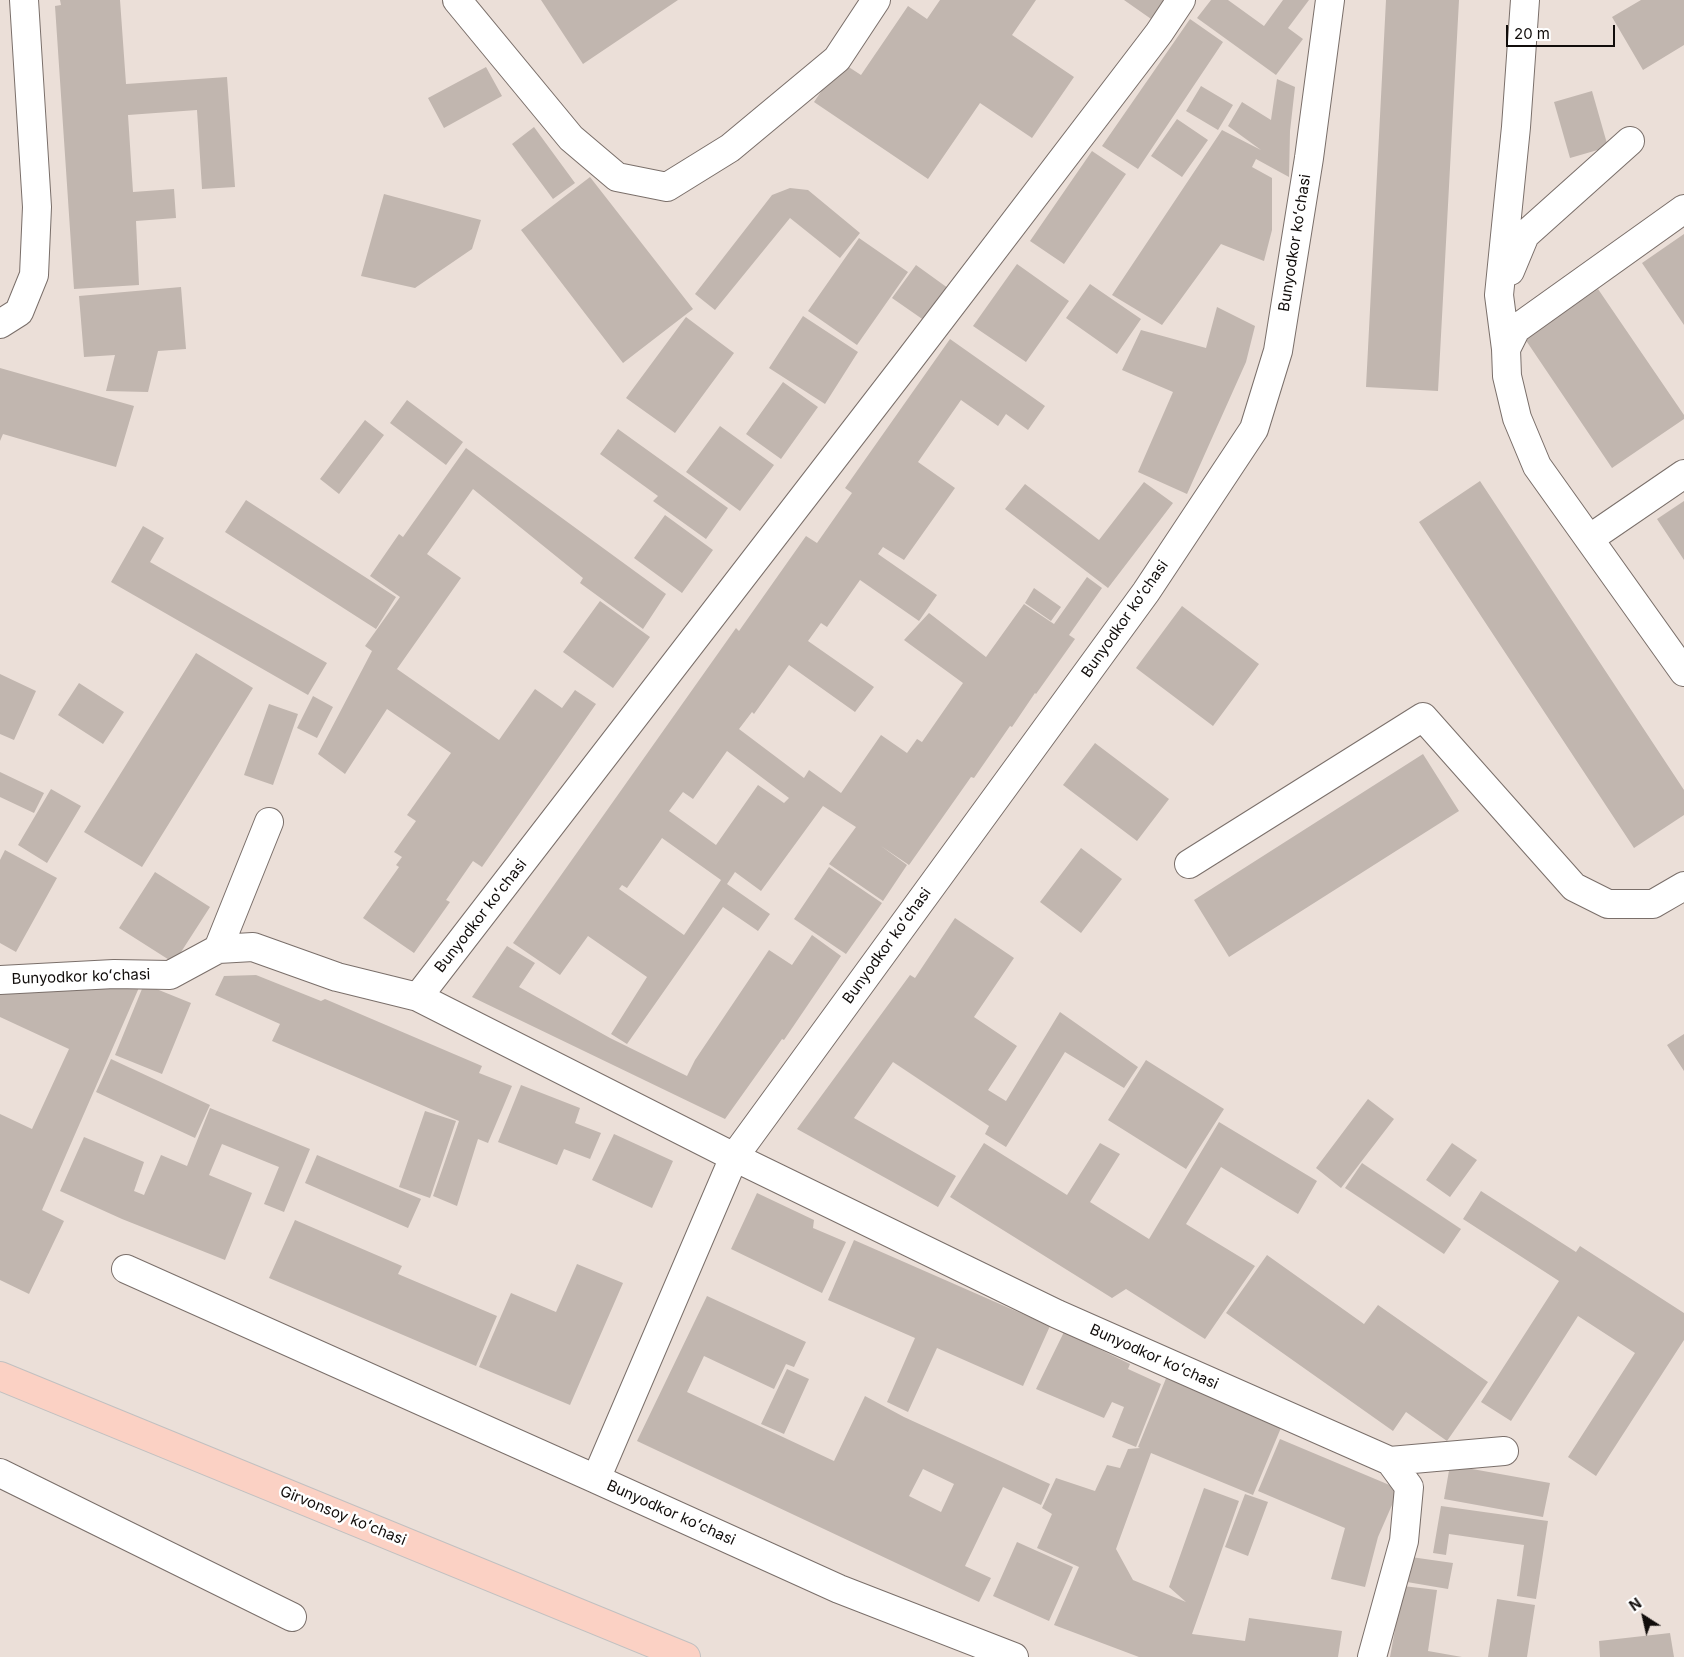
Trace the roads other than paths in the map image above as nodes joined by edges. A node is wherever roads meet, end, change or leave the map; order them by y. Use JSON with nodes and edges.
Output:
{"nodes":[{"id":1,"x":24,"y":0,"type":"edge"},
{"id":2,"x":457,"y":0,"type":"edge"},
{"id":3,"x":876,"y":0,"type":"edge"},
{"id":4,"x":1181,"y":0,"type":"edge"},
{"id":5,"x":1330,"y":0,"type":"edge"},
{"id":6,"x":1525,"y":0,"type":"edge"},
{"id":7,"x":1630,"y":140,"type":"dead end"},
{"id":8,"x":1684,"y":209,"type":"edge"},
{"id":9,"x":1499,"y":295,"type":"junction"},
{"id":10,"x":0,"y":324,"type":"edge"},
{"id":11,"x":1506,"y":349,"type":"junction"},
{"id":12,"x":1684,"y":474,"type":"edge"},
{"id":13,"x":1589,"y":539,"type":"junction"},
{"id":14,"x":1684,"y":672,"type":"edge"},
{"id":15,"x":268,"y":822,"type":"dead end"},
{"id":16,"x":1189,"y":864,"type":"dead end"},
{"id":17,"x":1684,"y":886,"type":"edge"},
{"id":18,"x":218,"y":949,"type":"junction"},
{"id":19,"x":0,"y":980,"type":"edge"},
{"id":20,"x":418,"y":998,"type":"junction"},
{"id":21,"x":734,"y":1157,"type":"junction"},
{"id":22,"x":126,"y":1269,"type":"dead end"},
{"id":23,"x":0,"y":1376,"type":"edge"},
{"id":24,"x":1504,"y":1451,"type":"dead end"},
{"id":25,"x":1390,"y":1461,"type":"junction"},
{"id":26,"x":0,"y":1474,"type":"edge"},
{"id":27,"x":596,"y":1479,"type":"junction"},
{"id":28,"x":292,"y":1617,"type":"dead end"},
{"id":29,"x":686,"y":1657,"type":"edge"},
{"id":30,"x":1014,"y":1657,"type":"edge"},
{"id":31,"x":1372,"y":1657,"type":"edge"}],
"edges":[{"from":1,"to":10,"type":"street"},
{"from":2,"to":3,"type":"street"},
{"from":4,"to":20,"type":"street","name":"Bunyodkor koʻchasi"},
{"from":5,"to":21,"type":"street","name":"Bunyodkor koʻchasi"},
{"from":6,"to":9,"type":"street"},
{"from":7,"to":9,"type":"street"},
{"from":8,"to":11,"type":"street"},
{"from":9,"to":11,"type":"street"},
{"from":11,"to":13,"type":"street"},
{"from":12,"to":13,"type":"street"},
{"from":13,"to":14,"type":"street"},
{"from":15,"to":18,"type":"street"},
{"from":16,"to":17,"type":"street"},
{"from":18,"to":19,"type":"street","name":"Bunyodkor koʻchasi"},
{"from":18,"to":20,"type":"street","name":"Bunyodkor koʻchasi"},
{"from":20,"to":21,"type":"street","name":"Bunyodkor koʻchasi"},
{"from":21,"to":25,"type":"street","name":"Bunyodkor koʻchasi"},
{"from":21,"to":27,"type":"street","name":"Bunyodkor koʻchasi"},
{"from":22,"to":27,"type":"street"},
{"from":23,"to":29,"type":"main road","name":"Girvonsoy koʻchasi"},
{"from":24,"to":25,"type":"street"},
{"from":25,"to":31,"type":"street"},
{"from":26,"to":28,"type":"street"},
{"from":27,"to":30,"type":"street","name":"Bunyodkor koʻchasi"}]}
